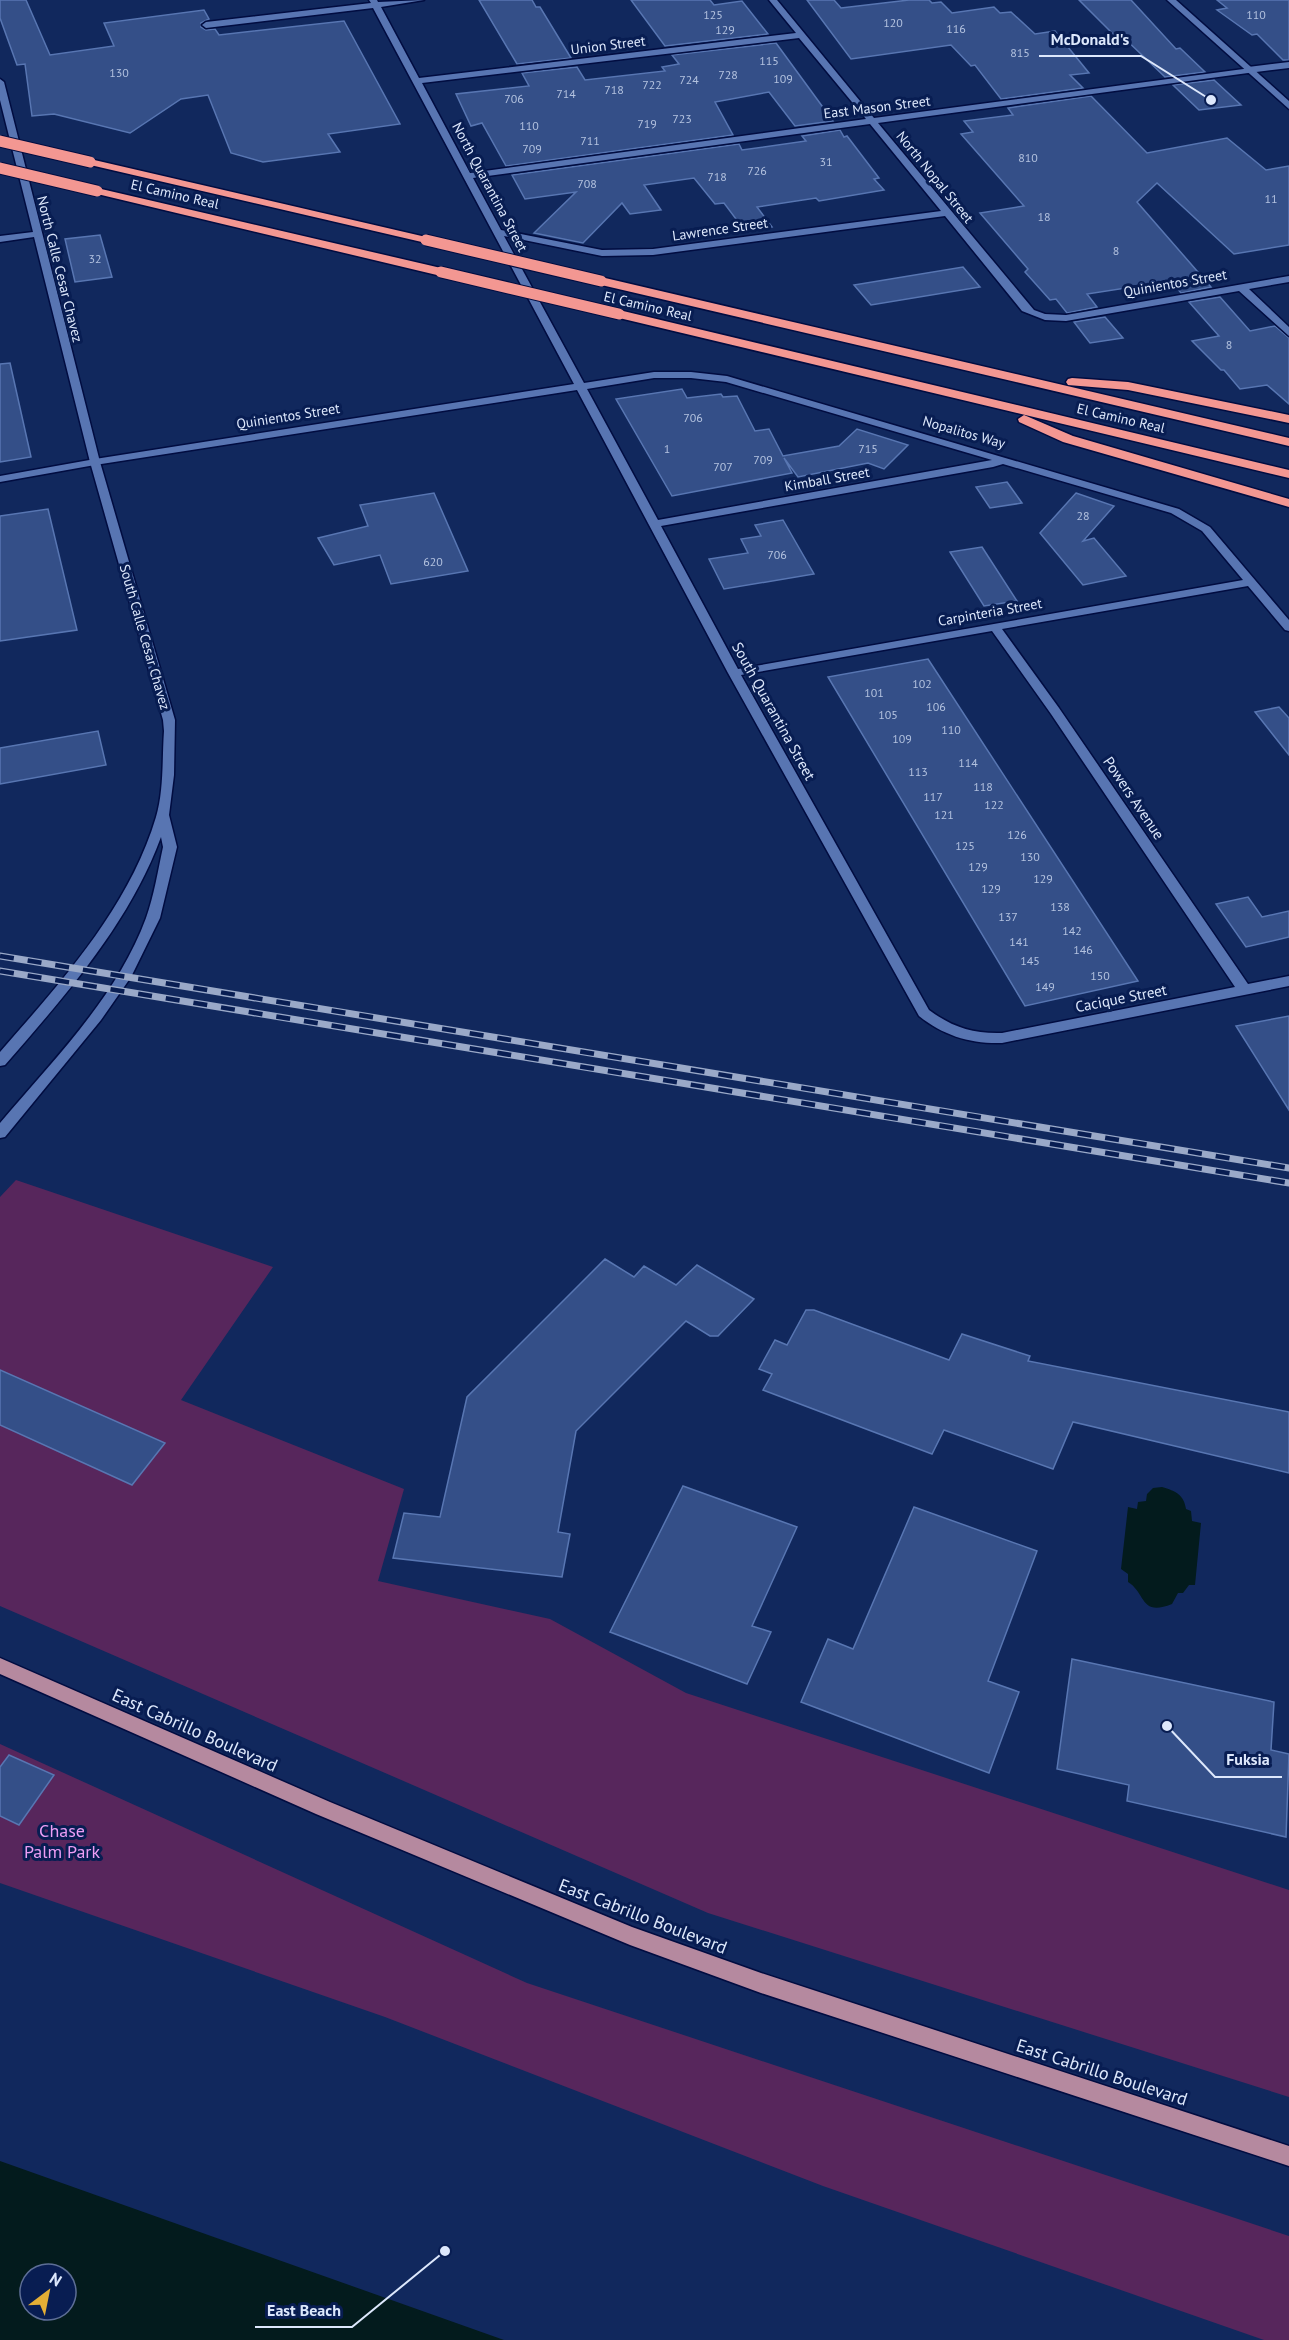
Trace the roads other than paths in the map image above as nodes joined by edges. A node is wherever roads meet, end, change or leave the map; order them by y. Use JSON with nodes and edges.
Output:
{"nodes":[{"id":1,"x":420,"y":0,"type":"edge"},
{"id":2,"x":773,"y":0,"type":"edge"},
{"id":3,"x":1171,"y":0,"type":"edge"},
{"id":4,"x":375,"y":2,"type":"edge"},
{"id":5,"x":206,"y":25,"type":"dead end"},
{"id":6,"x":801,"y":34,"type":"junction"},
{"id":7,"x":1289,"y":65,"type":"edge"},
{"id":8,"x":1248,"y":70,"type":"junction"},
{"id":9,"x":418,"y":81,"type":"junction"},
{"id":10,"x":0,"y":82,"type":"edge"},
{"id":11,"x":1289,"y":106,"type":"edge"},
{"id":12,"x":872,"y":121,"type":"junction"},
{"id":13,"x":0,"y":141,"type":"edge"},
{"id":14,"x":0,"y":168,"type":"edge"},
{"id":15,"x":468,"y":176,"type":"junction"},
{"id":16,"x":946,"y":213,"type":"junction"},
{"id":17,"x":499,"y":232,"type":"junction"},
{"id":18,"x":36,"y":234,"type":"junction"},
{"id":19,"x":0,"y":239,"type":"edge"},
{"id":20,"x":1289,"y":279,"type":"edge"},
{"id":21,"x":1240,"y":286,"type":"junction"},
{"id":22,"x":1066,"y":318,"type":"joint"},
{"id":23,"x":1289,"y":333,"type":"edge"},
{"id":24,"x":1024,"y":380,"type":"junction"},
{"id":25,"x":582,"y":386,"type":"junction"},
{"id":26,"x":984,"y":401,"type":"junction"},
{"id":27,"x":1289,"y":419,"type":"edge"},
{"id":28,"x":1289,"y":442,"type":"edge"},
{"id":29,"x":1004,"y":459,"type":"junction"},
{"id":30,"x":95,"y":462,"type":"junction"},
{"id":31,"x":1289,"y":474,"type":"edge"},
{"id":32,"x":0,"y":479,"type":"edge"},
{"id":33,"x":1289,"y":503,"type":"edge"},
{"id":34,"x":655,"y":524,"type":"junction"},
{"id":35,"x":1251,"y":582,"type":"junction"},
{"id":36,"x":994,"y":626,"type":"junction"},
{"id":37,"x":1289,"y":627,"type":"edge"},
{"id":38,"x":734,"y":673,"type":"junction"},
{"id":39,"x":163,"y":816,"type":"junction"},
{"id":40,"x":1289,"y":981,"type":"edge"},
{"id":41,"x":1245,"y":991,"type":"junction"},
{"id":42,"x":958,"y":1034,"type":"joint"},
{"id":43,"x":0,"y":1061,"type":"edge"},
{"id":44,"x":0,"y":1133,"type":"edge"},
{"id":45,"x":0,"y":1666,"type":"edge"},
{"id":46,"x":1289,"y":2156,"type":"edge"}],
"edges":[{"from":1,"to":4,"type":"street"},
{"from":2,"to":6,"type":"street","name":"North Nopal Street"},
{"from":3,"to":8,"type":"street"},
{"from":4,"to":5,"type":"street"},
{"from":4,"to":9,"type":"street","name":"North Quarantina Street"},
{"from":6,"to":9,"type":"street","name":"Union Street"},
{"from":6,"to":12,"type":"street","name":"North Nopal Street"},
{"from":7,"to":8,"type":"street","name":"East Mason Street"},
{"from":8,"to":11,"type":"street"},
{"from":8,"to":12,"type":"street","name":"East Mason Street"},
{"from":9,"to":15,"type":"street","name":"North Quarantina Street"},
{"from":10,"to":18,"type":"street","name":"North Calle Cesar Chavez"},
{"from":12,"to":15,"type":"street","name":"East Mason Street"},
{"from":12,"to":16,"type":"street","name":"North Nopal Street"},
{"from":13,"to":24,"type":"highway","name":"El Camino Real","bridge":true},
{"from":14,"to":26,"type":"highway","name":"El Camino Real","bridge":true},
{"from":15,"to":17,"type":"street","name":"North Quarantina Street"},
{"from":16,"to":17,"type":"street","name":"Lawrence Street"},
{"from":16,"to":22,"type":"street","name":"North Nopal Street"},
{"from":17,"to":25,"type":"street","name":"North Quarantina Street"},
{"from":18,"to":19,"type":"street"},
{"from":18,"to":30,"type":"street","name":"North Calle Cesar Chavez"},
{"from":20,"to":21,"type":"street","name":"Quinientos Street"},
{"from":21,"to":22,"type":"street","name":"Quinientos Street"},
{"from":21,"to":23,"type":"street"},
{"from":24,"to":27,"type":"highway"},
{"from":24,"to":28,"type":"highway","name":"El Camino Real"},
{"from":25,"to":29,"type":"street","name":"Nopalitos Way"},
{"from":25,"to":30,"type":"street","name":"Quinientos Street"},
{"from":25,"to":34,"type":"street","name":"South Quarantina Street"},
{"from":26,"to":31,"type":"highway","name":"El Camino Real"},
{"from":26,"to":33,"type":"highway"},
{"from":29,"to":34,"type":"street","name":"Kimball Street"},
{"from":29,"to":35,"type":"street","name":"Nopalitos Way"},
{"from":30,"to":32,"type":"street","name":"Quinientos Street"},
{"from":30,"to":39,"type":"street","name":"South Calle Cesar Chavez"},
{"from":34,"to":38,"type":"street","name":"South Quarantina Street"},
{"from":35,"to":36,"type":"street","name":"Carpinteria Street"},
{"from":35,"to":37,"type":"street","name":"Nopalitos Way"},
{"from":36,"to":38,"type":"street","name":"Carpinteria Street"},
{"from":36,"to":41,"type":"street","name":"Powers Avenue"},
{"from":38,"to":42,"type":"street","name":"South Quarantina Street"},
{"from":39,"to":43,"type":"street","name":"South Calle Cesar Chavez"},
{"from":39,"to":44,"type":"street","name":"South Calle Cesar Chavez"},
{"from":40,"to":41,"type":"street","name":"Cacique Street"},
{"from":41,"to":42,"type":"street","name":"Cacique Street"},
{"from":45,"to":46,"type":"main road","name":"East Cabrillo Boulevard"}]}
